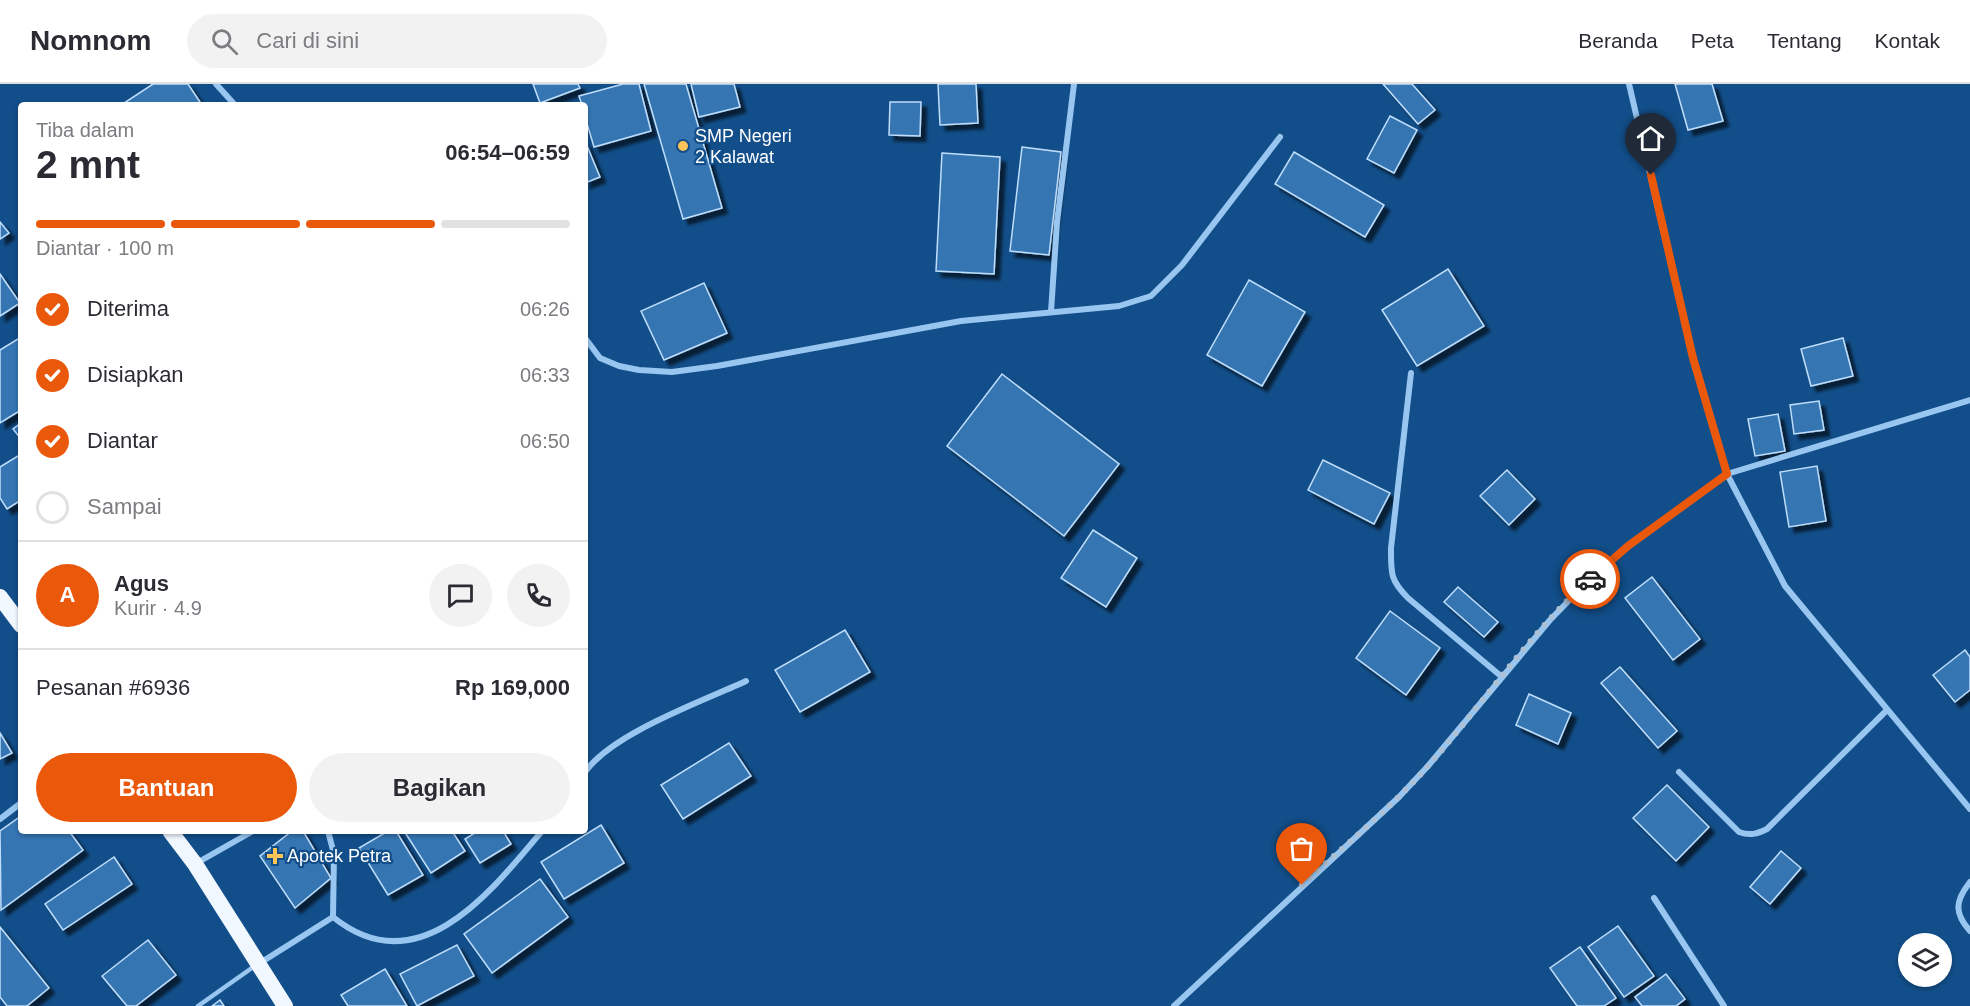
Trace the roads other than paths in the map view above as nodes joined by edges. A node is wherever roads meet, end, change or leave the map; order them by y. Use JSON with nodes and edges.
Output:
{"nodes":[{"id":1,"x":216,"y":84,"type":"edge"},
{"id":2,"x":1074,"y":84,"type":"edge"},
{"id":3,"x":1629,"y":84,"type":"edge"},
{"id":4,"x":232,"y":102,"type":"edge"},
{"id":5,"x":1280,"y":137,"type":"dead end"},
{"id":6,"x":1051,"y":312,"type":"junction"},
{"id":7,"x":588,"y":342,"type":"edge"},
{"id":8,"x":1412,"y":373,"type":"dead end"},
{"id":9,"x":1970,"y":400,"type":"edge"},
{"id":10,"x":1727,"y":474,"type":"junction"},
{"id":11,"x":0,"y":597,"type":"edge"},
{"id":12,"x":18,"y":621,"type":"edge"},
{"id":13,"x":1502,"y":677,"type":"junction"},
{"id":14,"x":746,"y":681,"type":"dead end"},
{"id":15,"x":1887,"y":710,"type":"junction"},
{"id":16,"x":588,"y":768,"type":"edge"},
{"id":17,"x":1678,"y":772,"type":"dead end"},
{"id":18,"x":18,"y":805,"type":"edge"},
{"id":19,"x":1970,"y":809,"type":"edge"},
{"id":20,"x":0,"y":819,"type":"edge"},
{"id":21,"x":172,"y":834,"type":"edge"},
{"id":22,"x":248,"y":834,"type":"edge"},
{"id":23,"x":329,"y":834,"type":"edge"},
{"id":24,"x":539,"y":834,"type":"edge"},
{"id":25,"x":195,"y":864,"type":"junction"},
{"id":26,"x":1970,"y":882,"type":"edge"},
{"id":27,"x":1654,"y":898,"type":"dead end"},
{"id":28,"x":333,"y":917,"type":"junction"},
{"id":29,"x":1970,"y":931,"type":"edge"},
{"id":30,"x":258,"y":964,"type":"junction"},
{"id":31,"x":198,"y":1006,"type":"edge"},
{"id":32,"x":285,"y":1006,"type":"edge"},
{"id":33,"x":1174,"y":1006,"type":"edge"},
{"id":34,"x":1724,"y":1006,"type":"edge"}],
"edges":[{"from":1,"to":4,"type":"street"},
{"from":2,"to":6,"type":"street"},
{"from":3,"to":10,"type":"street"},
{"from":5,"to":6,"type":"street"},
{"from":6,"to":7,"type":"street"},
{"from":8,"to":13,"type":"street"},
{"from":9,"to":10,"type":"street"},
{"from":10,"to":13,"type":"street"},
{"from":10,"to":15,"type":"street"},
{"from":11,"to":12,"type":"highway"},
{"from":13,"to":33,"type":"street"},
{"from":14,"to":16,"type":"street"},
{"from":15,"to":17,"type":"street"},
{"from":15,"to":19,"type":"street"},
{"from":18,"to":20,"type":"street"},
{"from":21,"to":25,"type":"highway"},
{"from":22,"to":25,"type":"street"},
{"from":23,"to":28,"type":"street"},
{"from":24,"to":28,"type":"street"},
{"from":25,"to":30,"type":"highway"},
{"from":26,"to":29,"type":"street"},
{"from":27,"to":34,"type":"street"},
{"from":28,"to":30,"type":"street"},
{"from":30,"to":31,"type":"lane"},
{"from":30,"to":32,"type":"highway"}]}
